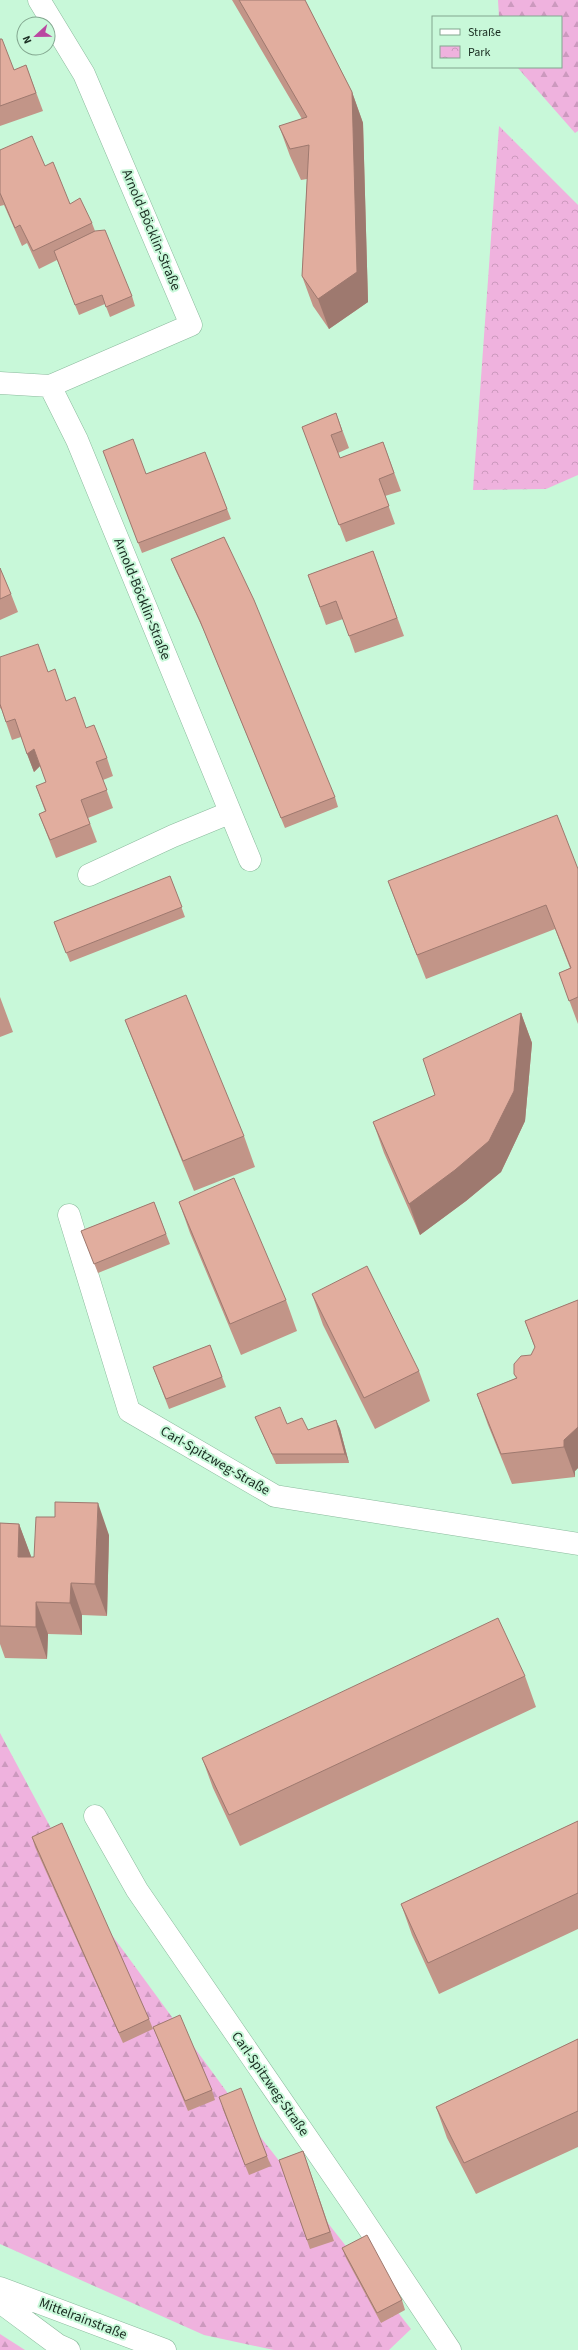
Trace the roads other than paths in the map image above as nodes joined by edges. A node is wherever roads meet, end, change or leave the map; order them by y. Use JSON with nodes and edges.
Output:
{"nodes":[{"id":1,"x":39,"y":0,"type":"edge"},
{"id":2,"x":0,"y":383,"type":"edge"},
{"id":3,"x":50,"y":386,"type":"junction"},
{"id":4,"x":229,"y":813,"type":"junction"},
{"id":5,"x":250,"y":860,"type":"dead end"},
{"id":6,"x":89,"y":874,"type":"dead end"},
{"id":7,"x":69,"y":1215,"type":"dead end"},
{"id":8,"x":578,"y":1544,"type":"edge"},
{"id":9,"x":95,"y":1816,"type":"dead end"},
{"id":10,"x":0,"y":2288,"type":"edge"},
{"id":11,"x":0,"y":2302,"type":"edge"},
{"id":12,"x":69,"y":2350,"type":"edge"},
{"id":13,"x":165,"y":2350,"type":"edge"},
{"id":14,"x":450,"y":2350,"type":"edge"}],
"edges":[{"from":1,"to":3,"type":"street","name":"Arnold-Böcklin-Straße"},
{"from":2,"to":3,"type":"street","name":"Arnold-Böcklin-Straße"},
{"from":3,"to":4,"type":"street","name":"Arnold-Böcklin-Straße"},
{"from":4,"to":5,"type":"street","name":"Arnold-Böcklin-Straße"},
{"from":4,"to":6,"type":"street"},
{"from":7,"to":8,"type":"street","name":"Carl-Spitzweg-Straße"},
{"from":9,"to":14,"type":"street","name":"Carl-Spitzweg-Straße"},
{"from":10,"to":13,"type":"street","name":"Mittelrainstraße"},
{"from":11,"to":12,"type":"street","name":"Mittelrainstraße"}]}
